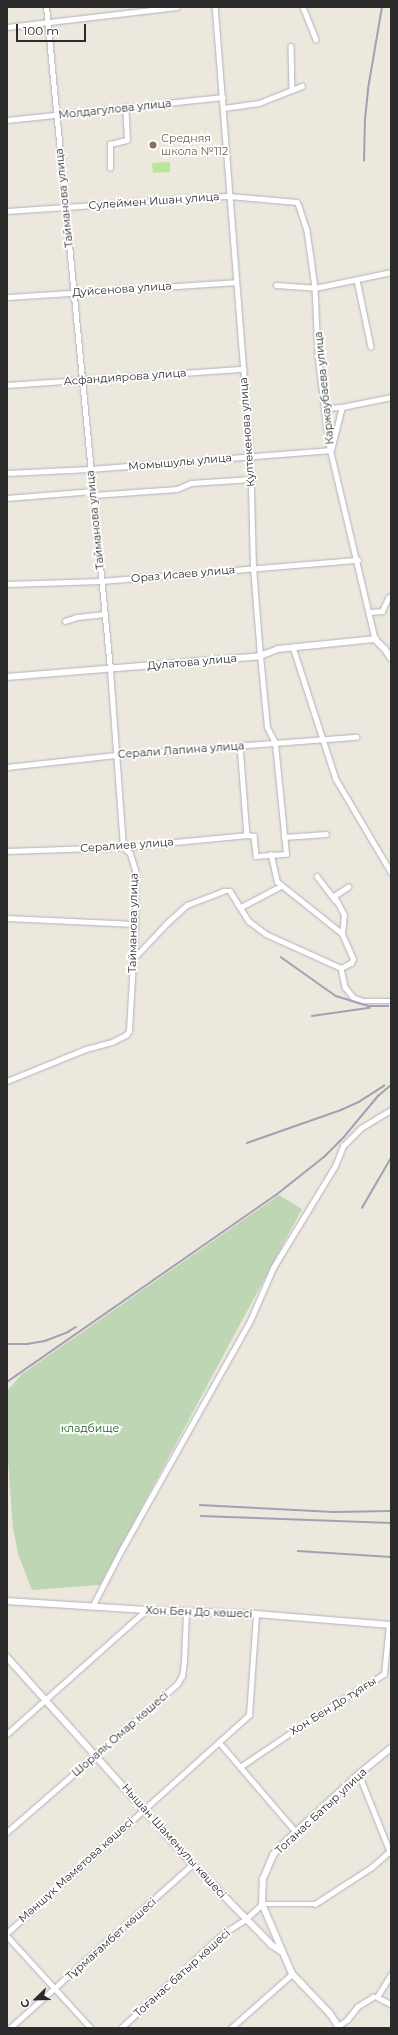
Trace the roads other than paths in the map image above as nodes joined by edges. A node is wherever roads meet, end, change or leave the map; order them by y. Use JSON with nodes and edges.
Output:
{"nodes":[{"id":1,"x":46,"y":7,"type":"edge"},
{"id":2,"x":177,"y":7,"type":"edge"},
{"id":3,"x":215,"y":7,"type":"edge"},
{"id":4,"x":303,"y":7,"type":"edge"},
{"id":5,"x":47,"y":23,"type":"junction"},
{"id":6,"x":7,"y":27,"type":"edge"},
{"id":7,"x":316,"y":40,"type":"dead end"},
{"id":8,"x":291,"y":46,"type":"dead end"},
{"id":9,"x":302,"y":86,"type":"dead end"},
{"id":10,"x":292,"y":90,"type":"junction"},
{"id":11,"x":223,"y":97,"type":"junction"},
{"id":12,"x":126,"y":107,"type":"junction"},
{"id":13,"x":224,"y":108,"type":"junction"},
{"id":14,"x":56,"y":115,"type":"junction"},
{"id":15,"x":7,"y":120,"type":"edge"},
{"id":16,"x":110,"y":168,"type":"dead end"},
{"id":17,"x":229,"y":196,"type":"junction"},
{"id":18,"x":65,"y":207,"type":"junction"},
{"id":19,"x":7,"y":211,"type":"edge"},
{"id":20,"x":387,"y":273,"type":"dead end"},
{"id":21,"x":357,"y":280,"type":"junction"},
{"id":22,"x":236,"y":282,"type":"junction"},
{"id":23,"x":276,"y":285,"type":"dead end"},
{"id":24,"x":315,"y":288,"type":"junction"},
{"id":25,"x":73,"y":293,"type":"junction"},
{"id":26,"x":7,"y":297,"type":"edge"},
{"id":27,"x":371,"y":347,"type":"dead end"},
{"id":28,"x":243,"y":369,"type":"junction"},
{"id":29,"x":82,"y":379,"type":"junction"},
{"id":30,"x":7,"y":385,"type":"edge"},
{"id":31,"x":391,"y":397,"type":"edge"},
{"id":32,"x":342,"y":407,"type":"junction"},
{"id":33,"x":325,"y":408,"type":"junction"},
{"id":34,"x":331,"y":450,"type":"junction"},
{"id":35,"x":250,"y":456,"type":"junction"},
{"id":36,"x":90,"y":469,"type":"junction"},
{"id":37,"x":7,"y":473,"type":"edge"},
{"id":38,"x":251,"y":479,"type":"junction"},
{"id":39,"x":93,"y":493,"type":"junction"},
{"id":40,"x":7,"y":498,"type":"edge"},
{"id":41,"x":358,"y":560,"type":"junction"},
{"id":42,"x":253,"y":568,"type":"junction"},
{"id":43,"x":101,"y":580,"type":"junction"},
{"id":44,"x":7,"y":584,"type":"edge"},
{"id":45,"x":391,"y":596,"type":"edge"},
{"id":46,"x":370,"y":612,"type":"junction"},
{"id":47,"x":104,"y":614,"type":"junction"},
{"id":48,"x":65,"y":621,"type":"dead end"},
{"id":49,"x":375,"y":639,"type":"junction"},
{"id":50,"x":293,"y":647,"type":"junction"},
{"id":51,"x":260,"y":656,"type":"junction"},
{"id":52,"x":391,"y":658,"type":"edge"},
{"id":53,"x":110,"y":669,"type":"junction"},
{"id":54,"x":7,"y":677,"type":"edge"},
{"id":55,"x":356,"y":737,"type":"dead end"},
{"id":56,"x":321,"y":738,"type":"junction"},
{"id":57,"x":275,"y":743,"type":"junction"},
{"id":58,"x":240,"y":745,"type":"junction"},
{"id":59,"x":115,"y":755,"type":"junction"},
{"id":60,"x":7,"y":767,"type":"edge"},
{"id":61,"x":326,"y":834,"type":"dead end"},
{"id":62,"x":247,"y":835,"type":"junction"},
{"id":63,"x":284,"y":836,"type":"junction"},
{"id":64,"x":123,"y":847,"type":"junction"},
{"id":65,"x":7,"y":851,"type":"edge"},
{"id":66,"x":271,"y":855,"type":"junction"},
{"id":67,"x":391,"y":872,"type":"edge"},
{"id":68,"x":317,"y":876,"type":"dead end"},
{"id":69,"x":281,"y":886,"type":"junction"},
{"id":70,"x":348,"y":887,"type":"dead end"},
{"id":71,"x":335,"y":900,"type":"junction"},
{"id":72,"x":241,"y":907,"type":"junction"},
{"id":73,"x":7,"y":918,"type":"edge"},
{"id":74,"x":135,"y":924,"type":"junction"},
{"id":75,"x":342,"y":934,"type":"junction"},
{"id":76,"x":133,"y":959,"type":"junction"},
{"id":77,"x":341,"y":968,"type":"junction"},
{"id":78,"x":391,"y":1000,"type":"edge"},
{"id":79,"x":7,"y":1081,"type":"edge"},
{"id":80,"x":391,"y":1110,"type":"edge"},
{"id":81,"x":7,"y":1601,"type":"edge"},
{"id":82,"x":92,"y":1607,"type":"junction"},
{"id":83,"x":146,"y":1610,"type":"junction"},
{"id":84,"x":186,"y":1611,"type":"junction"},
{"id":85,"x":256,"y":1614,"type":"junction"},
{"id":86,"x":390,"y":1624,"type":"edge"},
{"id":87,"x":7,"y":1657,"type":"edge"},
{"id":88,"x":45,"y":1700,"type":"junction"},
{"id":89,"x":7,"y":1734,"type":"edge"},
{"id":90,"x":219,"y":1742,"type":"junction"},
{"id":91,"x":391,"y":1748,"type":"edge"},
{"id":92,"x":95,"y":1755,"type":"junction"},
{"id":93,"x":240,"y":1767,"type":"junction"},
{"id":94,"x":359,"y":1774,"type":"junction"},
{"id":95,"x":145,"y":1809,"type":"junction"},
{"id":96,"x":7,"y":1832,"type":"edge"},
{"id":97,"x":297,"y":1833,"type":"junction"},
{"id":98,"x":391,"y":1852,"type":"edge"},
{"id":99,"x":193,"y":1864,"type":"junction"},
{"id":100,"x":262,"y":1904,"type":"junction"},
{"id":101,"x":246,"y":1919,"type":"junction"},
{"id":102,"x":7,"y":1933,"type":"edge"},
{"id":103,"x":7,"y":1936,"type":"edge"},
{"id":104,"x":281,"y":1951,"type":"junction"},
{"id":105,"x":292,"y":1974,"type":"junction"},
{"id":106,"x":391,"y":1975,"type":"edge"},
{"id":107,"x":55,"y":1988,"type":"junction"},
{"id":108,"x":377,"y":1997,"type":"junction"},
{"id":109,"x":391,"y":2004,"type":"edge"},
{"id":110,"x":339,"y":2027,"type":"edge"},
{"id":111,"x":10,"y":2028,"type":"edge"},
{"id":112,"x":91,"y":2028,"type":"edge"},
{"id":113,"x":121,"y":2028,"type":"edge"},
{"id":114,"x":231,"y":2028,"type":"edge"}],
"edges":[{"from":1,"to":5,"type":"street","name":"Тайманова улица"},
{"from":2,"to":5,"type":"street"},
{"from":3,"to":11,"type":"street","name":"Култекенова улица"},
{"from":4,"to":7,"type":"street"},
{"from":5,"to":6,"type":"street"},
{"from":5,"to":14,"type":"street","name":"Тайманова улица"},
{"from":8,"to":10,"type":"street"},
{"from":9,"to":10,"type":"street"},
{"from":10,"to":13,"type":"street"},
{"from":11,"to":12,"type":"street","name":"Молдагулова улица"},
{"from":11,"to":13,"type":"street","name":"Култекенова улица"},
{"from":12,"to":14,"type":"street","name":"Молдагулова улица"},
{"from":12,"to":16,"type":"street"},
{"from":13,"to":17,"type":"street","name":"Култекенова улица"},
{"from":14,"to":15,"type":"street","name":"Молдагулова улица"},
{"from":14,"to":18,"type":"street","name":"Тайманова улица"},
{"from":17,"to":18,"type":"street","name":"Сулеймен Ишан улица"},
{"from":17,"to":22,"type":"street","name":"Култекенова улица"},
{"from":17,"to":24,"type":"street","name":"Каржаубаева улица"},
{"from":18,"to":19,"type":"street","name":"Сулеймен Ишан улица"},
{"from":18,"to":25,"type":"street","name":"Тайманова улица"},
{"from":20,"to":21,"type":"street"},
{"from":21,"to":24,"type":"street"},
{"from":21,"to":27,"type":"street"},
{"from":22,"to":25,"type":"street","name":"Дуйсенова улица"},
{"from":22,"to":28,"type":"street","name":"Култекенова улица"},
{"from":23,"to":24,"type":"street"},
{"from":24,"to":33,"type":"street","name":"Каржаубаева улица"},
{"from":25,"to":26,"type":"street","name":"Дуйсенова улица"},
{"from":25,"to":29,"type":"street","name":"Тайманова улица"},
{"from":28,"to":29,"type":"street","name":"Асфандиярова улица"},
{"from":28,"to":35,"type":"street","name":"Култекенова улица"},
{"from":29,"to":30,"type":"street","name":"Асфандиярова улица"},
{"from":29,"to":36,"type":"street","name":"Тайманова улица"},
{"from":31,"to":32,"type":"street"},
{"from":32,"to":33,"type":"street"},
{"from":32,"to":34,"type":"street"},
{"from":33,"to":34,"type":"street","name":"Каржаубаева улица"},
{"from":34,"to":35,"type":"street","name":"Момышулы улица"},
{"from":34,"to":41,"type":"street","name":"Каржаубаева улица"},
{"from":35,"to":36,"type":"street","name":"Момышулы улица"},
{"from":35,"to":38,"type":"street","name":"Култекенова улица"},
{"from":36,"to":37,"type":"street","name":"Момышулы улица"},
{"from":36,"to":39,"type":"street","name":"Тайманова улица"},
{"from":38,"to":39,"type":"street"},
{"from":38,"to":42,"type":"street","name":"Култекенова улица"},
{"from":39,"to":40,"type":"street"},
{"from":39,"to":43,"type":"street","name":"Тайманова улица"},
{"from":41,"to":42,"type":"street","name":"Ораз Исаев улица"},
{"from":41,"to":46,"type":"street","name":"Каржаубаева улица"},
{"from":42,"to":43,"type":"street","name":"Ораз Исаев улица"},
{"from":42,"to":51,"type":"street","name":"Култекенова улица"},
{"from":43,"to":44,"type":"street","name":"Ораз Исаев улица"},
{"from":43,"to":47,"type":"street","name":"Тайманова улица"},
{"from":45,"to":46,"type":"street"},
{"from":46,"to":49,"type":"street","name":"Каржаубаева улица"},
{"from":47,"to":48,"type":"street"},
{"from":47,"to":53,"type":"street","name":"Тайманова улица"},
{"from":49,"to":50,"type":"street","name":"Дулатова улица"},
{"from":49,"to":52,"type":"street"},
{"from":50,"to":51,"type":"street","name":"Дулатова улица"},
{"from":50,"to":56,"type":"street"},
{"from":51,"to":53,"type":"street","name":"Дулатова улица"},
{"from":51,"to":57,"type":"street","name":"Култекенова улица"},
{"from":53,"to":54,"type":"street","name":"Дулатова улица"},
{"from":53,"to":59,"type":"street","name":"Тайманова улица"},
{"from":55,"to":56,"type":"street","name":"Серали Лапина улица"},
{"from":56,"to":57,"type":"street","name":"Серали Лапина улица"},
{"from":56,"to":67,"type":"street"},
{"from":57,"to":58,"type":"street","name":"Серали Лапина улица"},
{"from":57,"to":63,"type":"street","name":"Култекенова улица"},
{"from":58,"to":59,"type":"street","name":"Серали Лапина улица"},
{"from":58,"to":62,"type":"street"},
{"from":59,"to":60,"type":"street","name":"Серали Лапина улица"},
{"from":59,"to":64,"type":"street","name":"Тайманова улица"},
{"from":61,"to":63,"type":"street"},
{"from":62,"to":64,"type":"street","name":"Сералиев улица"},
{"from":62,"to":66,"type":"street"},
{"from":63,"to":66,"type":"street","name":"Култекенова улица"},
{"from":64,"to":65,"type":"street","name":"Сералиев улица"},
{"from":64,"to":74,"type":"street","name":"Тайманова улица"},
{"from":66,"to":69,"type":"street"},
{"from":68,"to":71,"type":"street"},
{"from":69,"to":72,"type":"street"},
{"from":69,"to":75,"type":"street"},
{"from":70,"to":71,"type":"street"},
{"from":71,"to":75,"type":"street"},
{"from":72,"to":76,"type":"street"},
{"from":72,"to":77,"type":"street"},
{"from":73,"to":74,"type":"street"},
{"from":74,"to":76,"type":"street","name":"Тайманова улица"},
{"from":75,"to":77,"type":"street"},
{"from":76,"to":79,"type":"street","name":"Тайманова улица"},
{"from":77,"to":78,"type":"street"},
{"from":80,"to":82,"type":"street"},
{"from":81,"to":82,"type":"street","name":"Хон Бен До көшесі"},
{"from":82,"to":83,"type":"street","name":"Хон Бен До көшесі"},
{"from":83,"to":84,"type":"street","name":"Хон Бен До көшесі"},
{"from":83,"to":88,"type":"street"},
{"from":84,"to":85,"type":"street","name":"Хон Бен До көшесі"},
{"from":84,"to":92,"type":"street","name":"Шораяқ Омар көшесі"},
{"from":85,"to":86,"type":"street","name":"Хон Бен До көшесі"},
{"from":85,"to":90,"type":"street","name":"Мәншүк Мәметова көшесі"},
{"from":86,"to":93,"type":"street","name":"Хон Бен До тұяғы"},
{"from":87,"to":88,"type":"street","name":"Нышан Шаменулы көшесі"},
{"from":88,"to":89,"type":"street"},
{"from":88,"to":92,"type":"street","name":"Нышан Шаменулы көшесі"},
{"from":90,"to":93,"type":"street"},
{"from":90,"to":95,"type":"street","name":"Мәншүк Мәметова көшесі"},
{"from":91,"to":94,"type":"street","name":"Тоганас Батыр улица"},
{"from":92,"to":95,"type":"street","name":"Нышан Шаменулы көшесі"},
{"from":92,"to":96,"type":"street","name":"Шораяқ Омар көшесі"},
{"from":93,"to":97,"type":"street"},
{"from":94,"to":97,"type":"street","name":"Тоганас Батыр улица"},
{"from":94,"to":98,"type":"street"},
{"from":95,"to":99,"type":"street","name":"Нышан Шаменулы көшесі"},
{"from":95,"to":102,"type":"street","name":"Мәншүк Мәметова көшесі"},
{"from":97,"to":100,"type":"street","name":"Тоганас Батыр улица"},
{"from":98,"to":100,"type":"street"},
{"from":99,"to":101,"type":"street","name":"Нышан Шаменулы көшесі"},
{"from":99,"to":107,"type":"street","name":"Тұрмағамбет көшесі"},
{"from":100,"to":101,"type":"street","name":"Тоғанас батыр көшесі"},
{"from":100,"to":104,"type":"street","name":"Тоганас Батыр улица"},
{"from":101,"to":104,"type":"street","name":"Нышан Шаменулы көшесі"},
{"from":101,"to":113,"type":"street","name":"Тоғанас батыр көшесі"},
{"from":103,"to":107,"type":"street"},
{"from":104,"to":105,"type":"street","name":"Нышан Шаменулы көшесі"},
{"from":105,"to":110,"type":"street","name":"Нышан Шаменулы көшесі"},
{"from":105,"to":114,"type":"street"},
{"from":106,"to":108,"type":"street"},
{"from":107,"to":111,"type":"street","name":"Тұрмағамбет көшесі"},
{"from":107,"to":112,"type":"street"},
{"from":108,"to":109,"type":"street"},
{"from":108,"to":110,"type":"street"}]}
